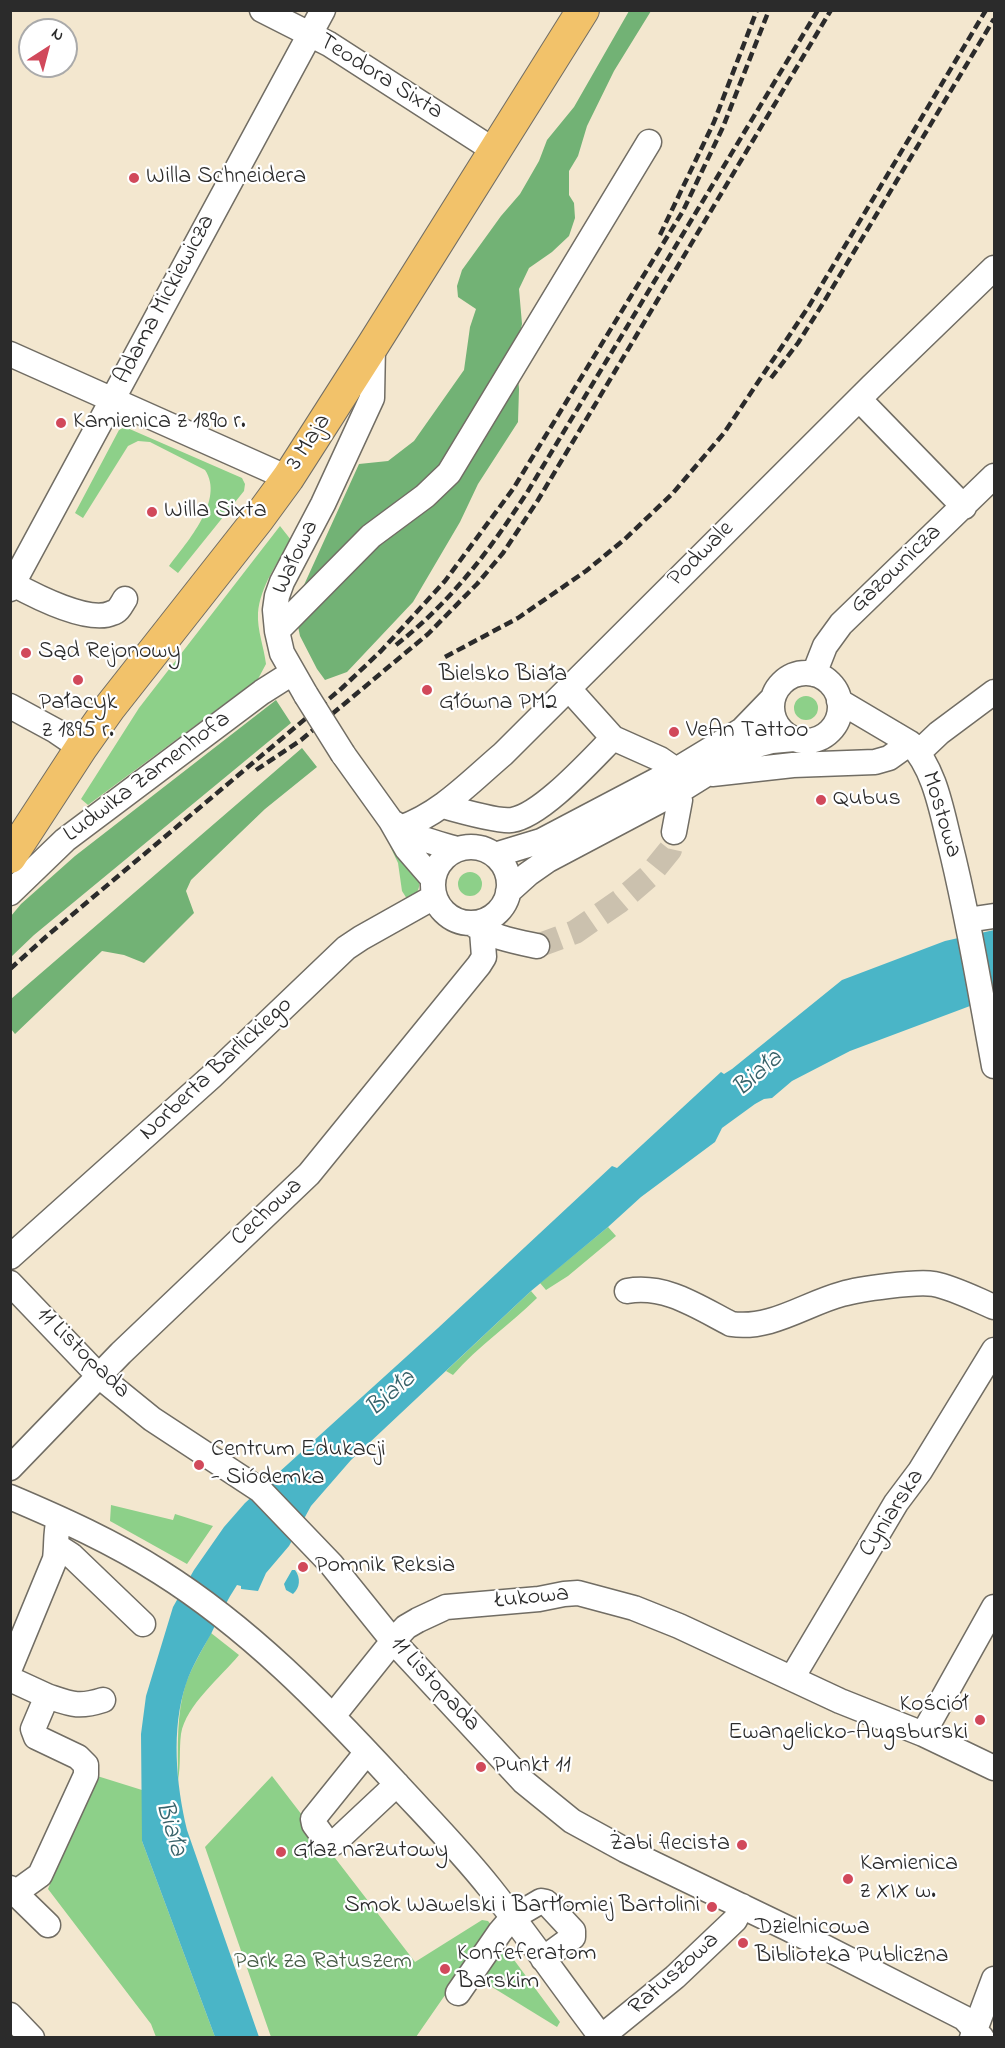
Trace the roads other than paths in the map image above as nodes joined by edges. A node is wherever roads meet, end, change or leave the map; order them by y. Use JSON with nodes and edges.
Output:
{"nodes":[{"id":1,"x":262,"y":10,"type":"edge"},
{"id":2,"x":323,"y":10,"type":"edge"},
{"id":3,"x":583,"y":10,"type":"edge"},
{"id":4,"x":310,"y":34,"type":"junction"},
{"id":5,"x":649,"y":142,"type":"dead end"},
{"id":6,"x":495,"y":151,"type":"junction"},
{"id":7,"x":994,"y":268,"type":"edge"},
{"id":8,"x":373,"y":345,"type":"junction"},
{"id":9,"x":10,"y":354,"type":"edge"},
{"id":10,"x":113,"y":399,"type":"junction"},
{"id":11,"x":859,"y":399,"type":"junction"},
{"id":12,"x":994,"y":476,"type":"edge"},
{"id":13,"x":288,"y":478,"type":"junction"},
{"id":14,"x":964,"y":507,"type":"junction"},
{"id":15,"x":12,"y":587,"type":"edge"},
{"id":16,"x":125,"y":599,"type":"dead end"},
{"id":17,"x":277,"y":631,"type":"junction"},
{"id":18,"x":292,"y":673,"type":"junction"},
{"id":19,"x":814,"y":674,"type":"junction"},
{"id":20,"x":569,"y":689,"type":"junction"},
{"id":21,"x":994,"y":692,"type":"edge"},
{"id":22,"x":773,"y":698,"type":"junction"},
{"id":23,"x":839,"y":701,"type":"junction"},
{"id":24,"x":10,"y":706,"type":"edge"},
{"id":25,"x":883,"y":728,"type":"junction"},
{"id":26,"x":827,"y":734,"type":"junction"},
{"id":27,"x":613,"y":738,"type":"junction"},
{"id":28,"x":794,"y":739,"type":"junction"},
{"id":29,"x":81,"y":748,"type":"junction"},
{"id":30,"x":915,"y":748,"type":"junction"},
{"id":31,"x":706,"y":775,"type":"junction"},
{"id":32,"x":680,"y":786,"type":"junction"},
{"id":33,"x":443,"y":806,"type":"junction"},
{"id":34,"x":396,"y":825,"type":"junction"},
{"id":35,"x":674,"y":832,"type":"tunnel mouth"},
{"id":36,"x":457,"y":849,"type":"junction"},
{"id":37,"x":495,"y":855,"type":"junction"},
{"id":38,"x":10,"y":857,"type":"edge"},
{"id":39,"x":434,"y":888,"type":"junction"},
{"id":40,"x":10,"y":893,"type":"edge"},
{"id":41,"x":506,"y":898,"type":"junction"},
{"id":42,"x":994,"y":916,"type":"edge"},
{"id":43,"x":967,"y":920,"type":"junction"},
{"id":44,"x":476,"y":927,"type":"junction"},
{"id":45,"x":988,"y":1010,"type":"edge"},
{"id":46,"x":994,"y":1066,"type":"edge"},
{"id":47,"x":10,"y":1257,"type":"edge"},
{"id":48,"x":10,"y":1283,"type":"edge"},
{"id":49,"x":627,"y":1291,"type":"dead end"},
{"id":50,"x":994,"y":1307,"type":"edge"},
{"id":51,"x":994,"y":1350,"type":"edge"},
{"id":52,"x":99,"y":1376,"type":"junction"},
{"id":53,"x":10,"y":1468,"type":"edge"},
{"id":54,"x":10,"y":1497,"type":"edge"},
{"id":55,"x":59,"y":1519,"type":"junction"},
{"id":56,"x":57,"y":1546,"type":"junction"},
{"id":57,"x":994,"y":1606,"type":"edge"},
{"id":58,"x":143,"y":1624,"type":"dead end"},
{"id":59,"x":393,"y":1641,"type":"junction"},
{"id":60,"x":10,"y":1668,"type":"edge"},
{"id":61,"x":792,"y":1678,"type":"junction"},
{"id":62,"x":10,"y":1679,"type":"edge"},
{"id":63,"x":47,"y":1696,"type":"junction"},
{"id":64,"x":103,"y":1700,"type":"dead end"},
{"id":65,"x":333,"y":1716,"type":"junction"},
{"id":66,"x":922,"y":1734,"type":"junction"},
{"id":67,"x":367,"y":1752,"type":"junction"},
{"id":68,"x":994,"y":1768,"type":"edge"},
{"id":69,"x":397,"y":1784,"type":"junction"},
{"id":70,"x":13,"y":1890,"type":"edge"},
{"id":71,"x":742,"y":1906,"type":"junction"},
{"id":72,"x":512,"y":1918,"type":"junction"},
{"id":73,"x":48,"y":1925,"type":"dead end"},
{"id":74,"x":543,"y":1959,"type":"junction"},
{"id":75,"x":994,"y":1979,"type":"edge"},
{"id":76,"x":458,"y":1993,"type":"dead end"},
{"id":77,"x":10,"y":2015,"type":"edge"},
{"id":78,"x":976,"y":2035,"type":"edge"},
{"id":79,"x":32,"y":2037,"type":"edge"},
{"id":80,"x":601,"y":2037,"type":"edge"}],
"edges":[{"from":1,"to":4,"type":"street","name":"Teodora Sixta"},
{"from":2,"to":4,"type":"street","name":"Adama Mickiewicza"},
{"from":3,"to":6,"type":"main road","name":"3 Maja"},
{"from":4,"to":6,"type":"street","name":"Teodora Sixta"},
{"from":4,"to":10,"type":"street","name":"Adama Mickiewicza"},
{"from":5,"to":17,"type":"street"},
{"from":6,"to":8,"type":"main road","name":"3 Maja"},
{"from":7,"to":11,"type":"street","name":"Podwale"},
{"from":8,"to":13,"type":"main road","name":"3 Maja"},
{"from":8,"to":17,"type":"street","name":"Wałowa"},
{"from":9,"to":10,"type":"street"},
{"from":10,"to":13,"type":"street"},
{"from":10,"to":15,"type":"street","name":"Adama Mickiewicza"},
{"from":11,"to":14,"type":"street"},
{"from":11,"to":20,"type":"street","name":"Podwale"},
{"from":12,"to":14,"type":"street","name":"Gazownicza"},
{"from":13,"to":29,"type":"main road","name":"3 Maja"},
{"from":14,"to":19,"type":"street","name":"Gazownicza"},
{"from":15,"to":16,"type":"street"},
{"from":17,"to":18,"type":"street","name":"Wałowa"},
{"from":18,"to":34,"type":"street","name":"Wałowa","bridge":true},
{"from":18,"to":40,"type":"street","name":"Ludwika Zamenhofa"},
{"from":19,"to":22,"type":"street"},
{"from":19,"to":23,"type":"street"},
{"from":20,"to":27,"type":"street"},
{"from":20,"to":33,"type":"street","name":"Podwale"},
{"from":21,"to":30,"type":"street"},
{"from":22,"to":28,"type":"street"},
{"from":22,"to":32,"type":"street"},
{"from":23,"to":25,"type":"street","name":"Mostowa"},
{"from":23,"to":26,"type":"street"},
{"from":24,"to":29,"type":"street"},
{"from":25,"to":26,"type":"street"},
{"from":25,"to":30,"type":"street","name":"Mostowa"},
{"from":26,"to":28,"type":"street"},
{"from":27,"to":32,"type":"street"},
{"from":27,"to":33,"type":"street"},
{"from":28,"to":31,"type":"street"},
{"from":29,"to":38,"type":"main road","name":"3 Maja"},
{"from":30,"to":31,"type":"street"},
{"from":30,"to":43,"type":"street","name":"Mostowa"},
{"from":31,"to":32,"type":"street"},
{"from":32,"to":35,"type":"street"},
{"from":32,"to":37,"type":"street"},
{"from":32,"to":41,"type":"street"},
{"from":33,"to":34,"type":"street","name":"Podwale"},
{"from":34,"to":36,"type":"street"},
{"from":34,"to":39,"type":"street","name":"Wałowa"},
{"from":36,"to":37,"type":"street"},
{"from":36,"to":39,"type":"street"},
{"from":37,"to":41,"type":"street"},
{"from":39,"to":44,"type":"street"},
{"from":39,"to":47,"type":"street","name":"Norberta Barlickiego"},
{"from":41,"to":44,"type":"street"},
{"from":41,"to":44,"type":"street"},
{"from":42,"to":43,"type":"street"},
{"from":43,"to":45,"type":"street","name":"Mostowa"},
{"from":44,"to":52,"type":"street","name":"Cechowa"},
{"from":45,"to":46,"type":"street","name":"Mostowa"},
{"from":48,"to":52,"type":"street","name":"11 Listopada"},
{"from":49,"to":50,"type":"street"},
{"from":51,"to":61,"type":"street","name":"Cyniarska"},
{"from":52,"to":53,"type":"street","name":"Cechowa"},
{"from":52,"to":59,"type":"street","name":"11 Listopada"},
{"from":54,"to":55,"type":"street"},
{"from":55,"to":56,"type":"street"},
{"from":55,"to":65,"type":"street"},
{"from":56,"to":58,"type":"street"},
{"from":56,"to":60,"type":"street"},
{"from":57,"to":66,"type":"street"},
{"from":59,"to":61,"type":"street","name":"Łukowa"},
{"from":59,"to":65,"type":"street","name":"Łukowa"},
{"from":59,"to":71,"type":"street","name":"11 Listopada"},
{"from":61,"to":66,"type":"street","name":"Łukowa"},
{"from":62,"to":63,"type":"street"},
{"from":63,"to":64,"type":"street"},
{"from":63,"to":70,"type":"street"},
{"from":65,"to":67,"type":"street"},
{"from":66,"to":68,"type":"street","name":"Łukowa"},
{"from":67,"to":69,"type":"street"},
{"from":67,"to":69,"type":"street"},
{"from":69,"to":72,"type":"street"},
{"from":70,"to":73,"type":"street"},
{"from":71,"to":78,"type":"street","name":"11 Listopada"},
{"from":71,"to":80,"type":"street","name":"Ratuszowa"},
{"from":72,"to":74,"type":"street"},
{"from":72,"to":74,"type":"street"},
{"from":72,"to":76,"type":"street"},
{"from":74,"to":80,"type":"street"},
{"from":75,"to":78,"type":"street"},
{"from":77,"to":79,"type":"street"}]}
